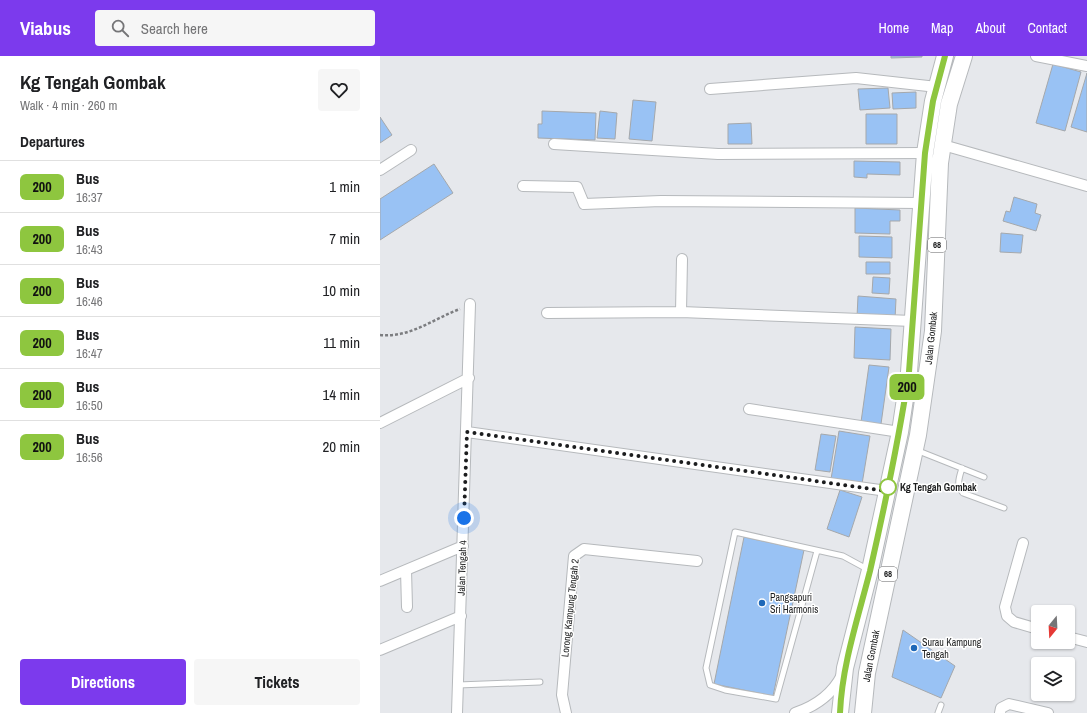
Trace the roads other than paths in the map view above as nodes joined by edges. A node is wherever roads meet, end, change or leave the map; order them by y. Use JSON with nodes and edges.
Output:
{"nodes":[{"id":1,"x":945,"y":56,"type":"edge"},
{"id":2,"x":964,"y":56,"type":"edge"},
{"id":3,"x":1036,"y":56,"type":"edge"},
{"id":4,"x":1087,"y":66,"type":"edge"},
{"id":5,"x":937,"y":87,"type":"junction"},
{"id":6,"x":710,"y":89,"type":"dead end"},
{"id":7,"x":554,"y":144,"type":"dead end"},
{"id":8,"x":943,"y":145,"type":"junction"},
{"id":9,"x":411,"y":150,"type":"dead end"},
{"id":10,"x":925,"y":153,"type":"junction"},
{"id":11,"x":380,"y":170,"type":"edge"},
{"id":12,"x":523,"y":186,"type":"dead end"},
{"id":13,"x":1087,"y":186,"type":"edge"},
{"id":14,"x":921,"y":204,"type":"junction"},
{"id":15,"x":682,"y":259,"type":"dead end"},
{"id":16,"x":470,"y":305,"type":"road end"},
{"id":17,"x":680,"y":312,"type":"junction"},
{"id":18,"x":547,"y":313,"type":"dead end"},
{"id":19,"x":913,"y":321,"type":"junction"},
{"id":20,"x":469,"y":378,"type":"junction"},
{"id":21,"x":749,"y":409,"type":"dead end"},
{"id":22,"x":380,"y":423,"type":"edge"},
{"id":23,"x":467,"y":432,"type":"junction"},
{"id":24,"x":900,"y":432,"type":"junction"},
{"id":25,"x":915,"y":450,"type":"junction"},
{"id":26,"x":962,"y":468,"type":"junction"},
{"id":27,"x":984,"y":477,"type":"dead end"},
{"id":28,"x":887,"y":491,"type":"junction"},
{"id":29,"x":1004,"y":508,"type":"dead end"},
{"id":30,"x":1023,"y":543,"type":"dead end"},
{"id":31,"x":463,"y":546,"type":"junction"},
{"id":32,"x":817,"y":550,"type":"junction"},
{"id":33,"x":697,"y":561,"type":"dead end"},
{"id":34,"x":406,"y":570,"type":"junction"},
{"id":35,"x":870,"y":570,"type":"junction"},
{"id":36,"x":380,"y":581,"type":"edge"},
{"id":37,"x":407,"y":607,"type":"dead end"},
{"id":38,"x":461,"y":616,"type":"junction"},
{"id":39,"x":1031,"y":627,"type":"edge"},
{"id":40,"x":1075,"y":639,"type":"edge"},
{"id":41,"x":1087,"y":642,"type":"edge"},
{"id":42,"x":380,"y":650,"type":"edge"},
{"id":43,"x":845,"y":668,"type":"junction"},
{"id":44,"x":540,"y":682,"type":"dead end"},
{"id":45,"x":458,"y":685,"type":"junction"},
{"id":46,"x":941,"y":705,"type":"dead end"},
{"id":47,"x":457,"y":713,"type":"edge"},
{"id":48,"x":566,"y":713,"type":"edge"},
{"id":49,"x":797,"y":713,"type":"edge"},
{"id":50,"x":840,"y":713,"type":"edge"},
{"id":51,"x":863,"y":713,"type":"edge"},
{"id":52,"x":938,"y":713,"type":"edge"},
{"id":53,"x":1000,"y":713,"type":"edge"},
{"id":54,"x":1048,"y":713,"type":"edge"}],
"edges":[{"from":1,"to":5,"type":"main road","name":"Jalan Gombak","number":"68"},
{"from":2,"to":8,"type":"main road","name":"Jalan Gombak","number":"68"},
{"from":3,"to":4,"type":"street"},
{"from":5,"to":6,"type":"street"},
{"from":5,"to":10,"type":"main road","name":"Jalan Gombak","number":"68"},
{"from":7,"to":10,"type":"street"},
{"from":8,"to":13,"type":"street"},
{"from":8,"to":25,"type":"main road","name":"Jalan Gombak","number":"68"},
{"from":9,"to":11,"type":"street"},
{"from":10,"to":14,"type":"main road","name":"Jalan Gombak","number":"68"},
{"from":12,"to":14,"type":"street"},
{"from":14,"to":19,"type":"main road","name":"Jalan Gombak","number":"68"},
{"from":15,"to":17,"type":"street"},
{"from":16,"to":20,"type":"street","name":"Jalan Tengah 4"},
{"from":17,"to":18,"type":"street"},
{"from":17,"to":19,"type":"street"},
{"from":19,"to":24,"type":"main road","name":"Jalan Gombak","number":"68"},
{"from":20,"to":22,"type":"street"},
{"from":20,"to":23,"type":"street","name":"Jalan Tengah 4"},
{"from":21,"to":24,"type":"street"},
{"from":23,"to":28,"type":"street"},
{"from":23,"to":31,"type":"street","name":"Jalan Tengah 4"},
{"from":24,"to":28,"type":"main road","name":"Jalan Gombak","number":"68"},
{"from":25,"to":26,"type":"lane"},
{"from":25,"to":51,"type":"main road","name":"Jalan Gombak","number":"68"},
{"from":26,"to":27,"type":"lane"},
{"from":26,"to":29,"type":"lane"},
{"from":28,"to":35,"type":"main road","name":"Jalan Gombak","number":"68"},
{"from":30,"to":39,"type":"street"},
{"from":31,"to":34,"type":"street"},
{"from":31,"to":38,"type":"street","name":"Jalan Tengah 4"},
{"from":32,"to":32,"type":"lane"},
{"from":32,"to":35,"type":"lane"},
{"from":33,"to":48,"type":"street","name":"Lorong Kampung Tengah 2"},
{"from":34,"to":36,"type":"street"},
{"from":34,"to":37,"type":"street"},
{"from":35,"to":43,"type":"main road","name":"Jalan Gombak","number":"68"},
{"from":38,"to":42,"type":"street"},
{"from":38,"to":45,"type":"street","name":"Jalan Tengah 4"},
{"from":40,"to":41,"type":"street"},
{"from":43,"to":49,"type":"street"},
{"from":43,"to":50,"type":"main road","name":"Jalan Gombak","number":"68"},
{"from":44,"to":45,"type":"lane"},
{"from":45,"to":47,"type":"street","name":"Jalan Tengah 4"},
{"from":46,"to":52,"type":"lane"},
{"from":53,"to":54,"type":"street"}]}
